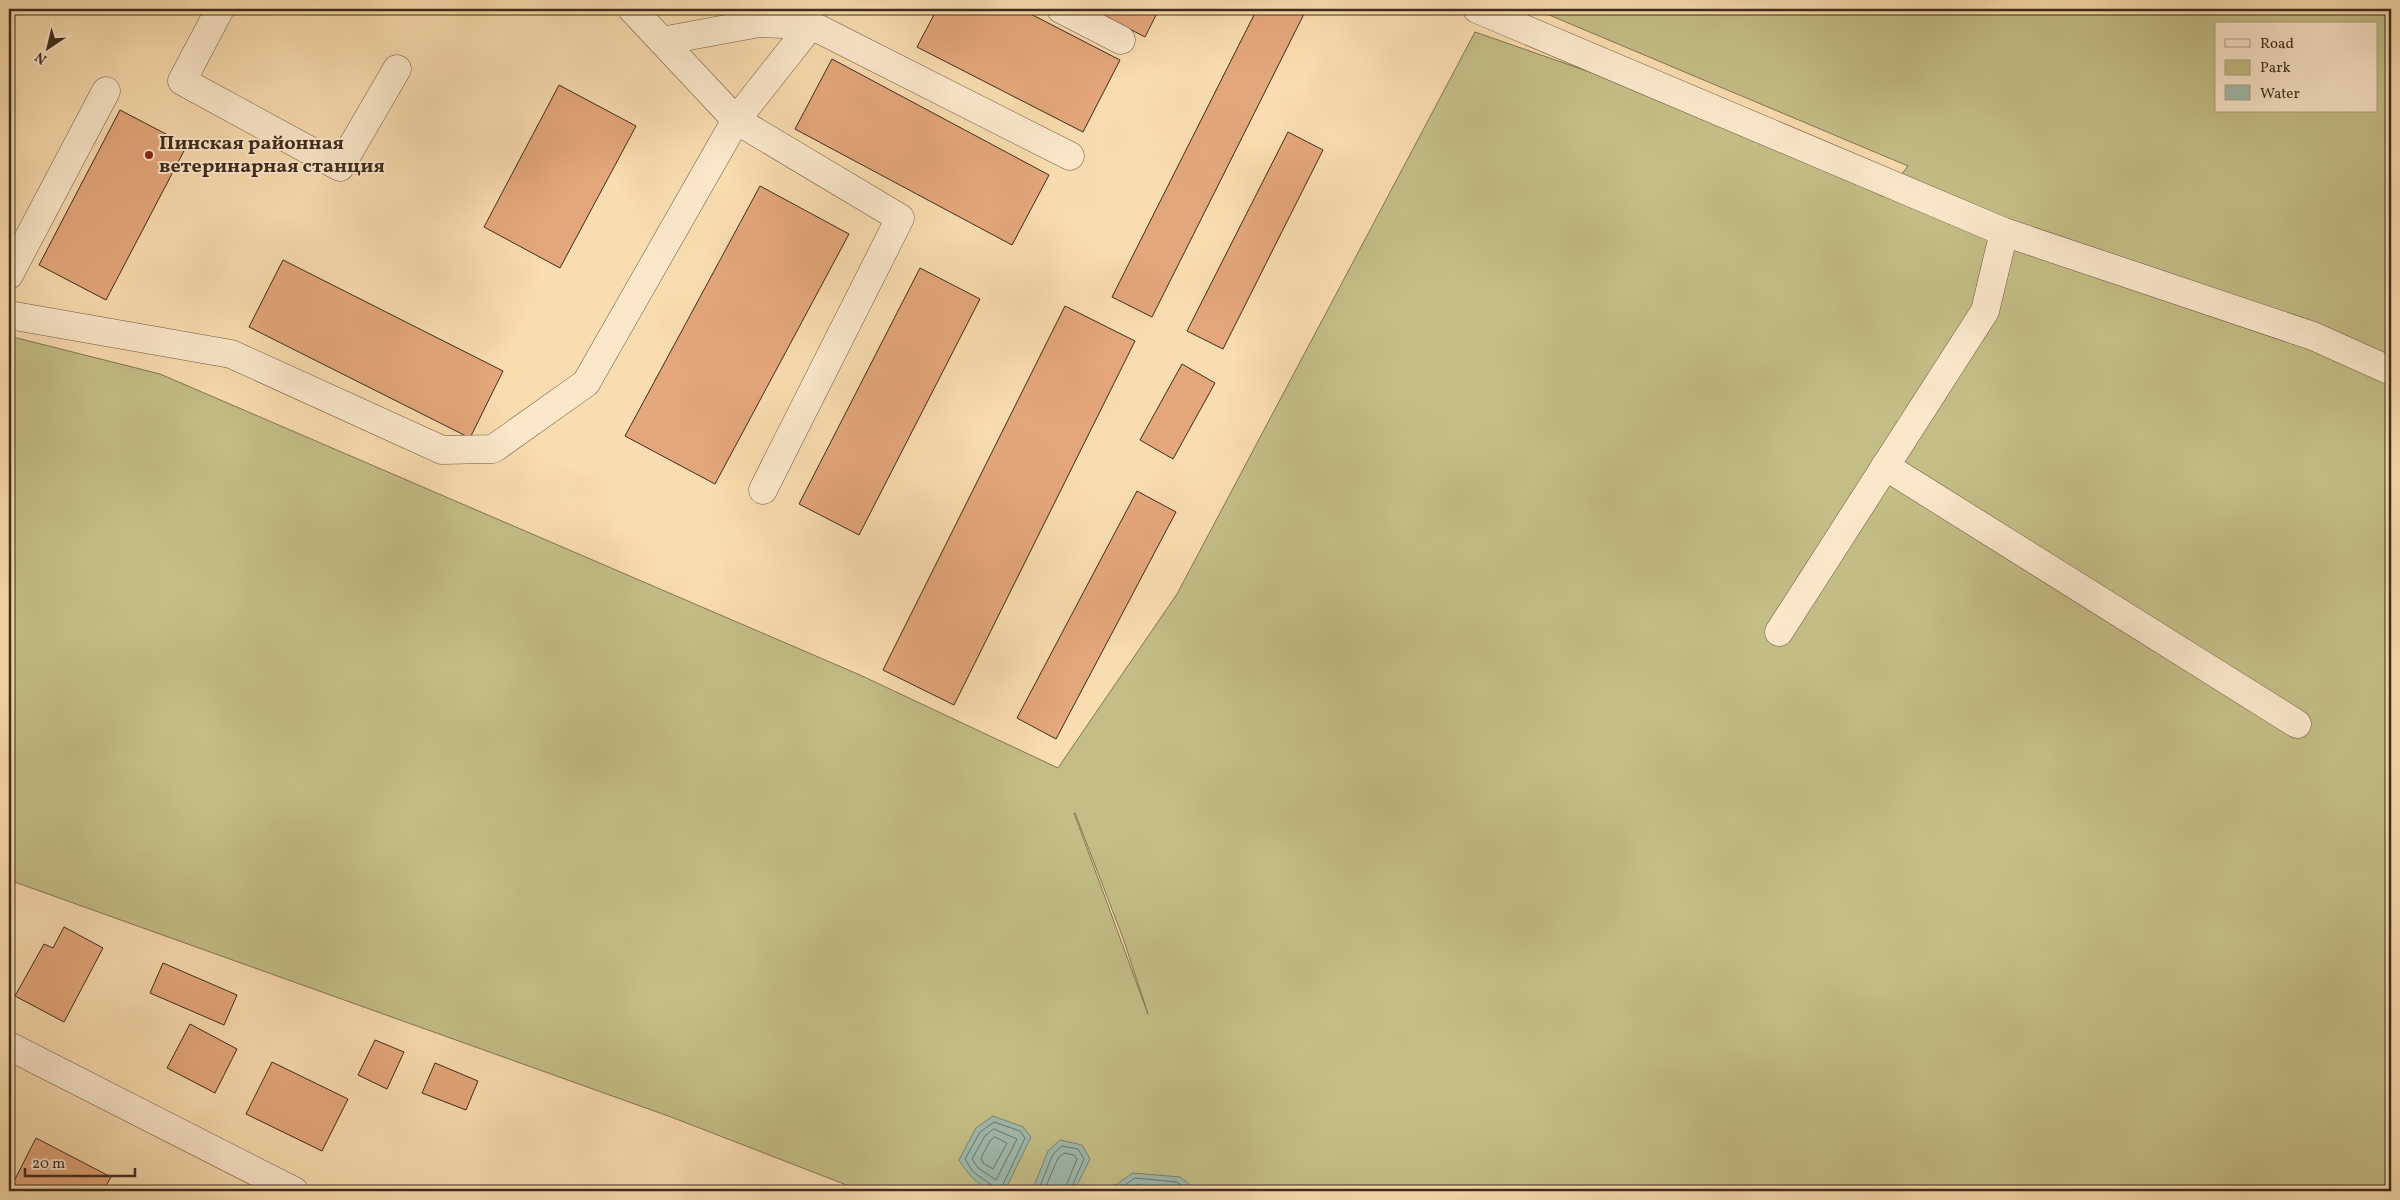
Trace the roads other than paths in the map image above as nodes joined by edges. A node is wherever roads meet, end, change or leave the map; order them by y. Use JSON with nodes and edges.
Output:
{"nodes":[{"id":1,"x":220,"y":9,"type":"edge"},
{"id":2,"x":632,"y":9,"type":"edge"},
{"id":3,"x":1061,"y":9,"type":"edge"},
{"id":4,"x":1477,"y":9,"type":"edge"},
{"id":5,"x":763,"y":16,"type":"edge"},
{"id":6,"x":811,"y":25,"type":"junction"},
{"id":7,"x":1121,"y":40,"type":"dead end"},
{"id":8,"x":662,"y":41,"type":"junction"},
{"id":9,"x":398,"y":69,"type":"dead end"},
{"id":10,"x":106,"y":91,"type":"dead end"},
{"id":11,"x":736,"y":120,"type":"junction"},
{"id":12,"x":1070,"y":156,"type":"dead end"},
{"id":13,"x":2004,"y":232,"type":"junction"},
{"id":14,"x":9,"y":276,"type":"edge"},
{"id":15,"x":9,"y":315,"type":"edge"},
{"id":16,"x":2391,"y":371,"type":"edge"},
{"id":17,"x":1885,"y":466,"type":"junction"},
{"id":18,"x":763,"y":490,"type":"dead end"},
{"id":19,"x":1779,"y":632,"type":"dead end"},
{"id":20,"x":2297,"y":724,"type":"dead end"},
{"id":21,"x":9,"y":1046,"type":"edge"},
{"id":22,"x":294,"y":1191,"type":"edge"}],
"edges":[{"from":1,"to":9,"type":"street"},
{"from":2,"to":8,"type":"street"},
{"from":3,"to":7,"type":"street"},
{"from":4,"to":13,"type":"street"},
{"from":5,"to":6,"type":"street"},
{"from":5,"to":8,"type":"street"},
{"from":6,"to":11,"type":"street"},
{"from":6,"to":12,"type":"street"},
{"from":8,"to":11,"type":"street"},
{"from":10,"to":14,"type":"street"},
{"from":11,"to":15,"type":"street"},
{"from":11,"to":18,"type":"street"},
{"from":13,"to":16,"type":"street"},
{"from":13,"to":17,"type":"street"},
{"from":17,"to":19,"type":"street"},
{"from":17,"to":20,"type":"street"},
{"from":21,"to":22,"type":"street"}]}
